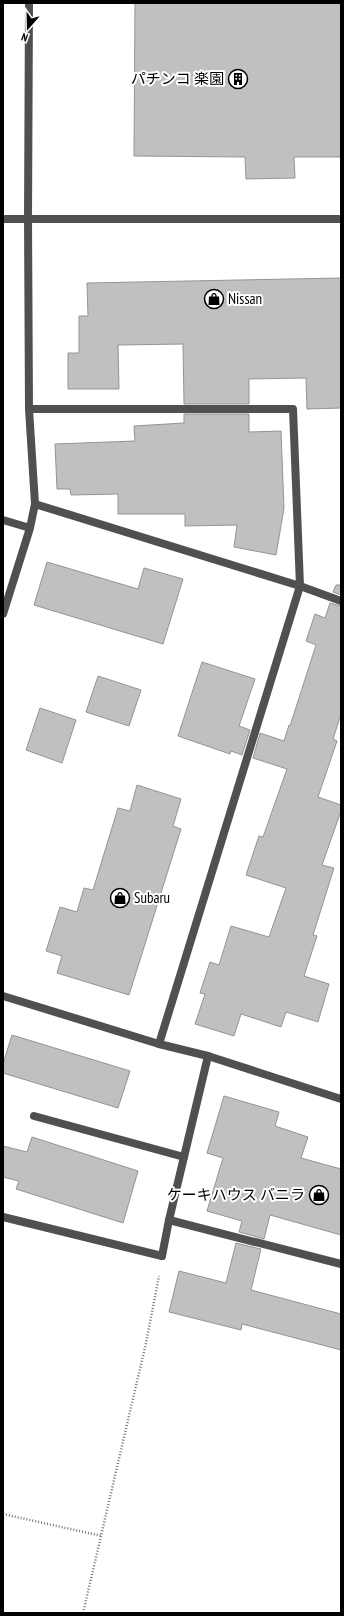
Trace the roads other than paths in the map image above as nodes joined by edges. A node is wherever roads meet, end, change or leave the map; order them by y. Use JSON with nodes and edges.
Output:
{"nodes":[{"id":1,"x":29,"y":3,"type":"edge"},
{"id":2,"x":28,"y":218,"type":"junction"},
{"id":3,"x":3,"y":219,"type":"edge"},
{"id":4,"x":341,"y":219,"type":"edge"},
{"id":5,"x":30,"y":409,"type":"junction"},
{"id":6,"x":35,"y":504,"type":"junction"},
{"id":7,"x":3,"y":520,"type":"edge"},
{"id":8,"x":30,"y":528,"type":"junction"},
{"id":9,"x":300,"y":586,"type":"junction"},
{"id":10,"x":341,"y":601,"type":"edge"},
{"id":11,"x":3,"y":614,"type":"edge"},
{"id":12,"x":3,"y":996,"type":"edge"},
{"id":13,"x":159,"y":1044,"type":"junction"},
{"id":14,"x":208,"y":1056,"type":"junction"},
{"id":15,"x":341,"y":1099,"type":"edge"},
{"id":16,"x":34,"y":1116,"type":"dead end"},
{"id":17,"x":184,"y":1157,"type":"junction"},
{"id":18,"x":3,"y":1217,"type":"edge"},
{"id":19,"x":169,"y":1220,"type":"junction"},
{"id":20,"x":341,"y":1264,"type":"edge"}],
"edges":[{"from":1,"to":2,"type":"street"},
{"from":2,"to":3,"type":"street"},
{"from":2,"to":4,"type":"street"},
{"from":2,"to":5,"type":"street"},
{"from":5,"to":6,"type":"street"},
{"from":5,"to":9,"type":"street"},
{"from":6,"to":8,"type":"street"},
{"from":6,"to":9,"type":"street"},
{"from":7,"to":8,"type":"street"},
{"from":8,"to":11,"type":"street"},
{"from":9,"to":10,"type":"street"},
{"from":9,"to":13,"type":"street"},
{"from":12,"to":13,"type":"street"},
{"from":13,"to":14,"type":"street"},
{"from":14,"to":15,"type":"street"},
{"from":14,"to":17,"type":"street"},
{"from":16,"to":17,"type":"street"},
{"from":17,"to":19,"type":"street"},
{"from":18,"to":19,"type":"street"},
{"from":19,"to":20,"type":"street"}]}
